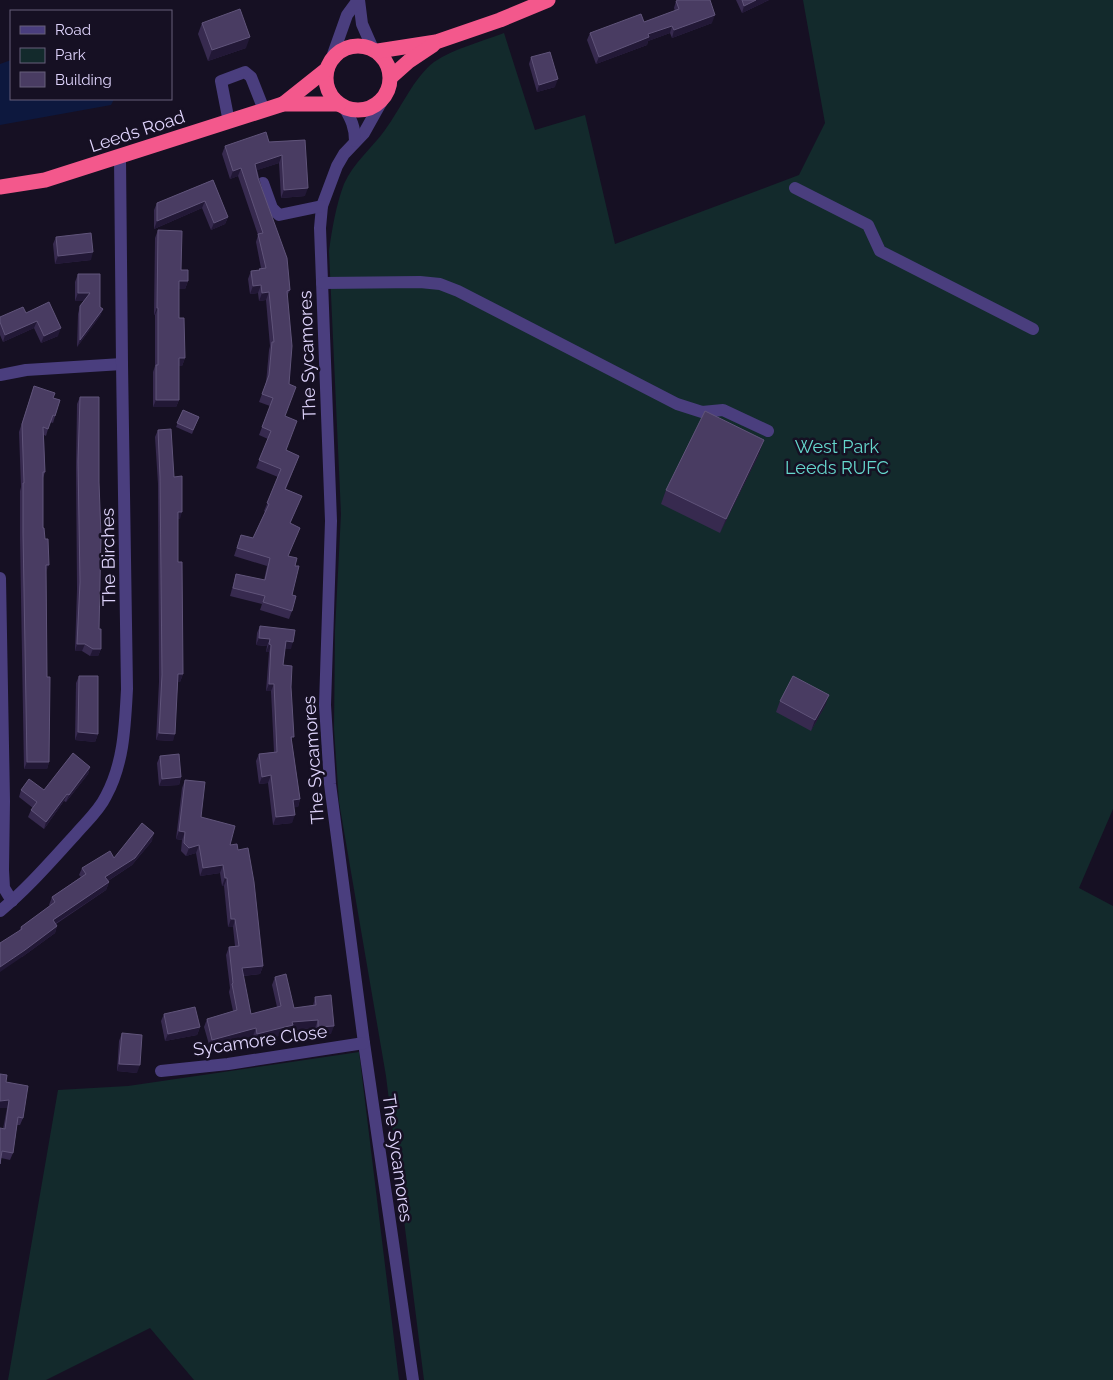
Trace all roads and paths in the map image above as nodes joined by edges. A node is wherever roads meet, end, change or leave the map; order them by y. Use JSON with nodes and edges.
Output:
{"nodes":[{"id":1,"x":359,"y":0,"type":"edge"},
{"id":2,"x":548,"y":0,"type":"edge"},
{"id":3,"x":436,"y":42,"type":"junction"},
{"id":4,"x":375,"y":50,"type":"junction"},
{"id":5,"x":329,"y":65,"type":"junction"},
{"id":6,"x":391,"y":77,"type":"junction"},
{"id":7,"x":383,"y":100,"type":"junction"},
{"id":8,"x":283,"y":104,"type":"junction"},
{"id":9,"x":342,"y":106,"type":"junction"},
{"id":10,"x":264,"y":110,"type":"junction"},
{"id":11,"x":229,"y":122,"type":"junction"},
{"id":12,"x":355,"y":141,"type":"junction"},
{"id":13,"x":120,"y":157,"type":"junction"},
{"id":14,"x":263,"y":182,"type":"dead end"},
{"id":15,"x":0,"y":187,"type":"edge"},
{"id":16,"x":795,"y":188,"type":"dead end"},
{"id":17,"x":322,"y":206,"type":"junction"},
{"id":18,"x":322,"y":283,"type":"junction"},
{"id":19,"x":1033,"y":329,"type":"dead end"},
{"id":20,"x":122,"y":364,"type":"junction"},
{"id":21,"x":0,"y":375,"type":"edge"},
{"id":22,"x":768,"y":431,"type":"dead end"},
{"id":23,"x":0,"y":578,"type":"edge"},
{"id":24,"x":12,"y":902,"type":"junction"},
{"id":25,"x":0,"y":911,"type":"edge"},
{"id":26,"x":364,"y":1043,"type":"junction"},
{"id":27,"x":161,"y":1071,"type":"dead end"},
{"id":28,"x":413,"y":1380,"type":"edge"}],
"edges":[{"from":1,"to":4,"type":"street"},
{"from":1,"to":5,"type":"street"},
{"from":2,"to":3,"type":"highway"},
{"from":3,"to":4,"type":"highway"},
{"from":3,"to":6,"type":"highway"},
{"from":4,"to":5,"type":"highway"},
{"from":4,"to":6,"type":"highway"},
{"from":5,"to":8,"type":"highway","name":"Leeds Road"},
{"from":5,"to":9,"type":"highway"},
{"from":6,"to":7,"type":"highway"},
{"from":7,"to":9,"type":"highway"},
{"from":7,"to":12,"type":"street","name":"The Sycamores"},
{"from":8,"to":9,"type":"highway","name":"Leeds Road"},
{"from":8,"to":10,"type":"highway","name":"Leeds Road"},
{"from":9,"to":12,"type":"street"},
{"from":10,"to":11,"type":"highway","name":"Leeds Road"},
{"from":10,"to":11,"type":"street"},
{"from":11,"to":13,"type":"highway","name":"Leeds Road"},
{"from":12,"to":17,"type":"street","name":"The Sycamores"},
{"from":13,"to":15,"type":"highway","name":"Leeds Road"},
{"from":13,"to":20,"type":"street","name":"The Birches"},
{"from":14,"to":17,"type":"street"},
{"from":16,"to":19,"type":"street"},
{"from":17,"to":18,"type":"street","name":"The Sycamores"},
{"from":18,"to":22,"type":"street"},
{"from":18,"to":26,"type":"street","name":"The Sycamores"},
{"from":20,"to":21,"type":"street"},
{"from":20,"to":24,"type":"street","name":"The Birches"},
{"from":23,"to":24,"type":"street"},
{"from":24,"to":25,"type":"street","name":"The Birches"},
{"from":26,"to":27,"type":"street","name":"Sycamore Close"},
{"from":26,"to":28,"type":"street","name":"The Sycamores"}]}
